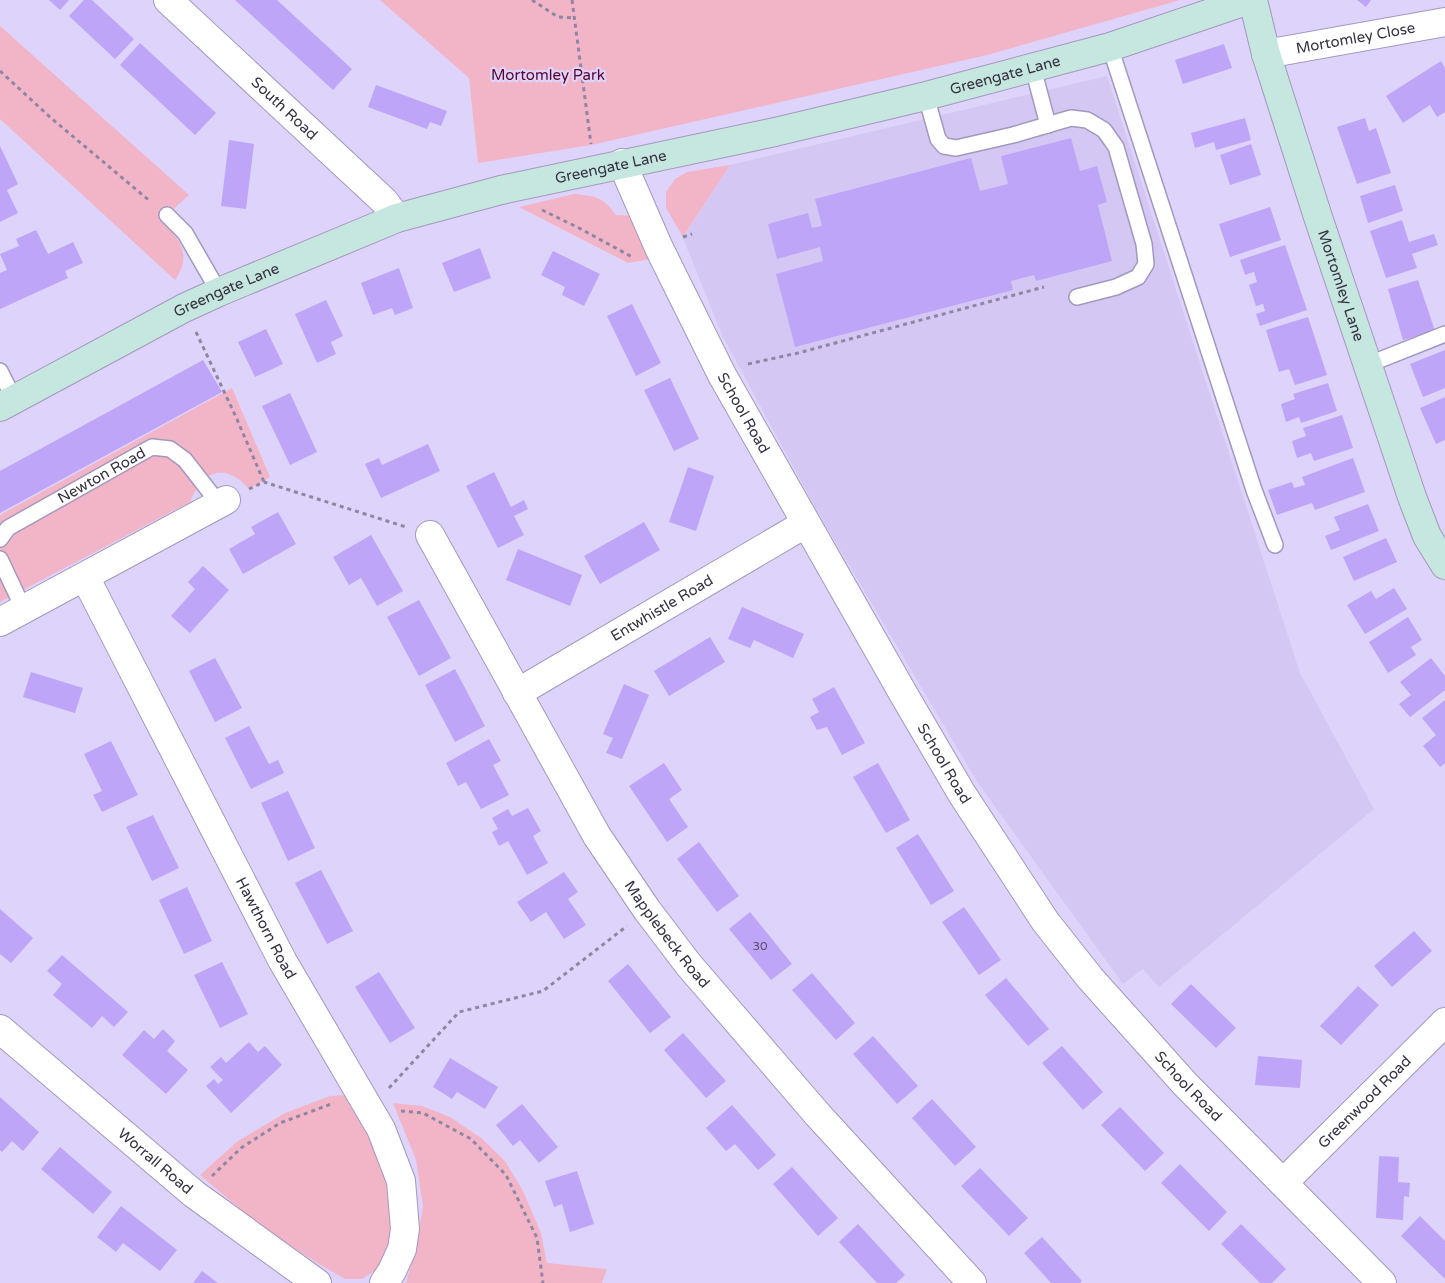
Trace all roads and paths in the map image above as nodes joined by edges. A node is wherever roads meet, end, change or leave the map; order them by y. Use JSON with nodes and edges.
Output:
{"nodes":[{"id":1,"x":168,"y":0,"type":"edge"},
{"id":2,"x":532,"y":0,"type":"edge"},
{"id":3,"x":572,"y":0,"type":"edge"},
{"id":4,"x":1249,"y":0,"type":"edge"},
{"id":5,"x":1253,"y":0,"type":"edge"},
{"id":6,"x":574,"y":18,"type":"junction"},
{"id":7,"x":1445,"y":22,"type":"edge"},
{"id":8,"x":1110,"y":47,"type":"junction"},
{"id":9,"x":1266,"y":54,"type":"junction"},
{"id":10,"x":1033,"y":68,"type":"junction"},
{"id":11,"x":0,"y":71,"type":"edge"},
{"id":12,"x":926,"y":96,"type":"junction"},
{"id":13,"x":1048,"y":124,"type":"junction"},
{"id":14,"x":609,"y":166,"type":"junction"},
{"id":15,"x":501,"y":190,"type":"junction"},
{"id":16,"x":167,"y":215,"type":"joint"},
{"id":17,"x":397,"y":218,"type":"junction"},
{"id":18,"x":659,"y":248,"type":"junction"},
{"id":19,"x":1044,"y":287,"type":"dead end"},
{"id":20,"x":219,"y":292,"type":"junction"},
{"id":21,"x":1078,"y":297,"type":"dead end"},
{"id":22,"x":184,"y":308,"type":"junction"},
{"id":23,"x":1445,"y":334,"type":"edge"},
{"id":24,"x":1367,"y":365,"type":"junction"},
{"id":25,"x":0,"y":371,"type":"edge"},
{"id":26,"x":722,"y":375,"type":"junction"},
{"id":27,"x":7,"y":403,"type":"edge"},
{"id":28,"x":264,"y":482,"type":"junction"},
{"id":29,"x":223,"y":503,"type":"junction"},
{"id":30,"x":805,"y":524,"type":"junction"},
{"id":31,"x":430,"y":535,"type":"joint"},
{"id":32,"x":0,"y":539,"type":"edge"},
{"id":33,"x":1276,"y":545,"type":"dead end"},
{"id":34,"x":0,"y":559,"type":"edge"},
{"id":35,"x":1445,"y":565,"type":"edge"},
{"id":36,"x":85,"y":577,"type":"junction"},
{"id":37,"x":24,"y":610,"type":"junction"},
{"id":38,"x":0,"y":622,"type":"edge"},
{"id":39,"x":517,"y":693,"type":"junction"},
{"id":40,"x":647,"y":910,"type":"junction"},
{"id":41,"x":1445,"y":1022,"type":"edge"},
{"id":42,"x":0,"y":1029,"type":"edge"},
{"id":43,"x":370,"y":1109,"type":"junction"},
{"id":44,"x":1283,"y":1183,"type":"junction"},
{"id":45,"x":317,"y":1283,"type":"edge"},
{"id":46,"x":384,"y":1283,"type":"edge"},
{"id":47,"x":972,"y":1283,"type":"edge"},
{"id":48,"x":1382,"y":1283,"type":"edge"}],
"edges":[{"from":1,"to":17,"type":"street","name":"South Road"},
{"from":2,"to":6,"type":"path"},
{"from":3,"to":6,"type":"path"},
{"from":4,"to":8,"type":"street","name":"Greengate Lane"},
{"from":5,"to":9,"type":"street","name":"Mortomley Lane"},
{"from":6,"to":14,"type":"path"},
{"from":7,"to":9,"type":"street","name":"Mortomley Close"},
{"from":8,"to":10,"type":"street","name":"Greengate Lane"},
{"from":8,"to":33,"type":"lane"},
{"from":9,"to":24,"type":"street","name":"Mortomley Lane"},
{"from":10,"to":12,"type":"street","name":"Greengate Lane"},
{"from":10,"to":13,"type":"lane"},
{"from":11,"to":16,"type":"path"},
{"from":12,"to":13,"type":"lane"},
{"from":12,"to":14,"type":"street","name":"Greengate Lane"},
{"from":13,"to":21,"type":"lane"},
{"from":14,"to":15,"type":"street","name":"Greengate Lane"},
{"from":14,"to":18,"type":"street","name":"School Road"},
{"from":15,"to":17,"type":"street","name":"Greengate Lane"},
{"from":15,"to":18,"type":"path"},
{"from":16,"to":20,"type":"lane"},
{"from":17,"to":20,"type":"street","name":"Greengate Lane"},
{"from":18,"to":26,"type":"street","name":"School Road"},
{"from":19,"to":26,"type":"path"},
{"from":20,"to":22,"type":"street","name":"Greengate Lane"},
{"from":22,"to":27,"type":"street","name":"Greengate Lane"},
{"from":22,"to":28,"type":"path"},
{"from":23,"to":24,"type":"lane"},
{"from":24,"to":35,"type":"street","name":"Mortomley Lane"},
{"from":25,"to":27,"type":"lane"},
{"from":26,"to":30,"type":"street","name":"School Road"},
{"from":28,"to":29,"type":"path"},
{"from":28,"to":31,"type":"path"},
{"from":29,"to":32,"type":"lane","name":"Newton Road"},
{"from":29,"to":36,"type":"street"},
{"from":30,"to":39,"type":"street","name":"Entwhistle Road"},
{"from":30,"to":44,"type":"street","name":"School Road"},
{"from":31,"to":39,"type":"street","name":"Mapplebeck Road"},
{"from":34,"to":37,"type":"lane"},
{"from":36,"to":37,"type":"street"},
{"from":36,"to":43,"type":"street","name":"Hawthorn Road"},
{"from":37,"to":38,"type":"street"},
{"from":39,"to":40,"type":"street","name":"Mapplebeck Road"},
{"from":40,"to":43,"type":"path"},
{"from":40,"to":47,"type":"street","name":"Mapplebeck Road"},
{"from":41,"to":44,"type":"street","name":"Greenwood Road"},
{"from":42,"to":45,"type":"street","name":"Worrall Road"},
{"from":43,"to":46,"type":"street","name":"Hawthorn Road"},
{"from":44,"to":48,"type":"street","name":"School Road"}]}
